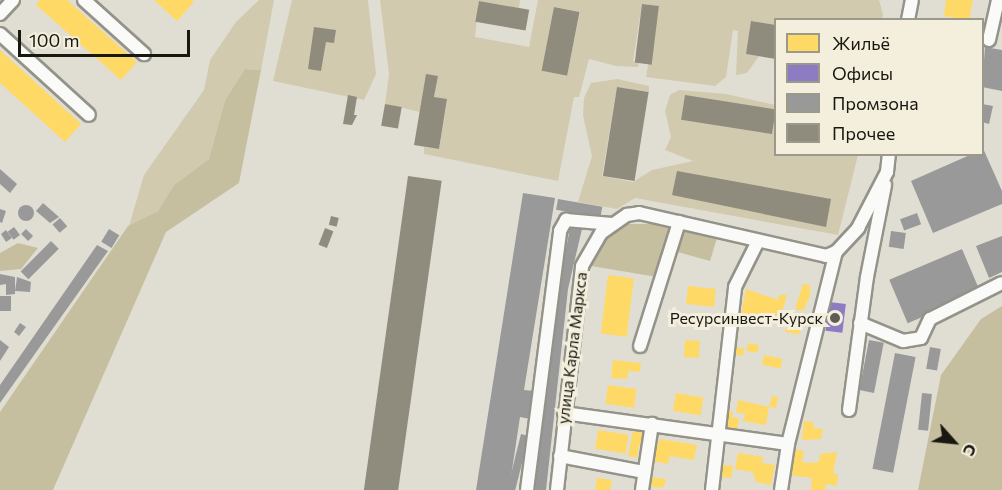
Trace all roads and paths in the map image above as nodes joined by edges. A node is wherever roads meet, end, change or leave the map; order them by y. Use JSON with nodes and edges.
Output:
{"nodes":[{"id":1,"x":13,"y":0,"type":"edge"},
{"id":2,"x":84,"y":0,"type":"edge"},
{"id":3,"x":912,"y":0,"type":"edge"},
{"id":4,"x":998,"y":0,"type":"edge"},
{"id":5,"x":0,"y":14,"type":"edge"},
{"id":6,"x":908,"y":18,"type":"edge"},
{"id":7,"x":0,"y":34,"type":"edge"},
{"id":8,"x":991,"y":41,"type":"edge"},
{"id":9,"x":144,"y":54,"type":"dead end"},
{"id":10,"x":89,"y":115,"type":"dead end"},
{"id":11,"x":889,"y":156,"type":"edge"},
{"id":12,"x":887,"y":172,"type":"junction"},
{"id":13,"x":679,"y":222,"type":"junction"},
{"id":14,"x":612,"y":225,"type":"junction"},
{"id":15,"x":758,"y":241,"type":"junction"},
{"id":16,"x":836,"y":252,"type":"junction"},
{"id":17,"x":1002,"y":283,"type":"edge"},
{"id":18,"x":860,"y":323,"type":"junction"},
{"id":19,"x":640,"y":346,"type":"dead end"},
{"id":20,"x":849,"y":410,"type":"dead end"},
{"id":21,"x":564,"y":413,"type":"junction"},
{"id":22,"x":652,"y":424,"type":"junction"},
{"id":23,"x":718,"y":435,"type":"junction"},
{"id":24,"x":788,"y":444,"type":"junction"},
{"id":25,"x":560,"y":456,"type":"junction"},
{"id":26,"x":644,"y":472,"type":"junction"},
{"id":27,"x":527,"y":490,"type":"edge"},
{"id":28,"x":557,"y":490,"type":"edge"},
{"id":29,"x":642,"y":490,"type":"edge"},
{"id":30,"x":712,"y":490,"type":"edge"},
{"id":31,"x":780,"y":490,"type":"edge"}],
"edges":[{"from":1,"to":5,"type":"street"},
{"from":2,"to":9,"type":"street"},
{"from":3,"to":6,"type":"street"},
{"from":4,"to":8,"type":"street"},
{"from":7,"to":10,"type":"street"},
{"from":11,"to":12,"type":"street"},
{"from":12,"to":16,"type":"street"},
{"from":12,"to":18,"type":"street"},
{"from":13,"to":14,"type":"street","name":"улица Карла Маркса"},
{"from":13,"to":15,"type":"street","name":"улица Карла Маркса"},
{"from":13,"to":19,"type":"street"},
{"from":14,"to":21,"type":"street","name":"улица Карла Маркса"},
{"from":14,"to":27,"type":"street"},
{"from":15,"to":16,"type":"street","name":"улица Карла Маркса"},
{"from":15,"to":23,"type":"street"},
{"from":16,"to":24,"type":"street"},
{"from":17,"to":18,"type":"street"},
{"from":18,"to":20,"type":"street"},
{"from":21,"to":22,"type":"street"},
{"from":21,"to":25,"type":"street","name":"улица Карла Маркса"},
{"from":22,"to":23,"type":"street"},
{"from":22,"to":26,"type":"street"},
{"from":23,"to":24,"type":"street"},
{"from":23,"to":30,"type":"street"},
{"from":24,"to":31,"type":"street"},
{"from":25,"to":26,"type":"street"},
{"from":25,"to":28,"type":"street","name":"улица Карла Маркса"},
{"from":26,"to":29,"type":"street"}]}
